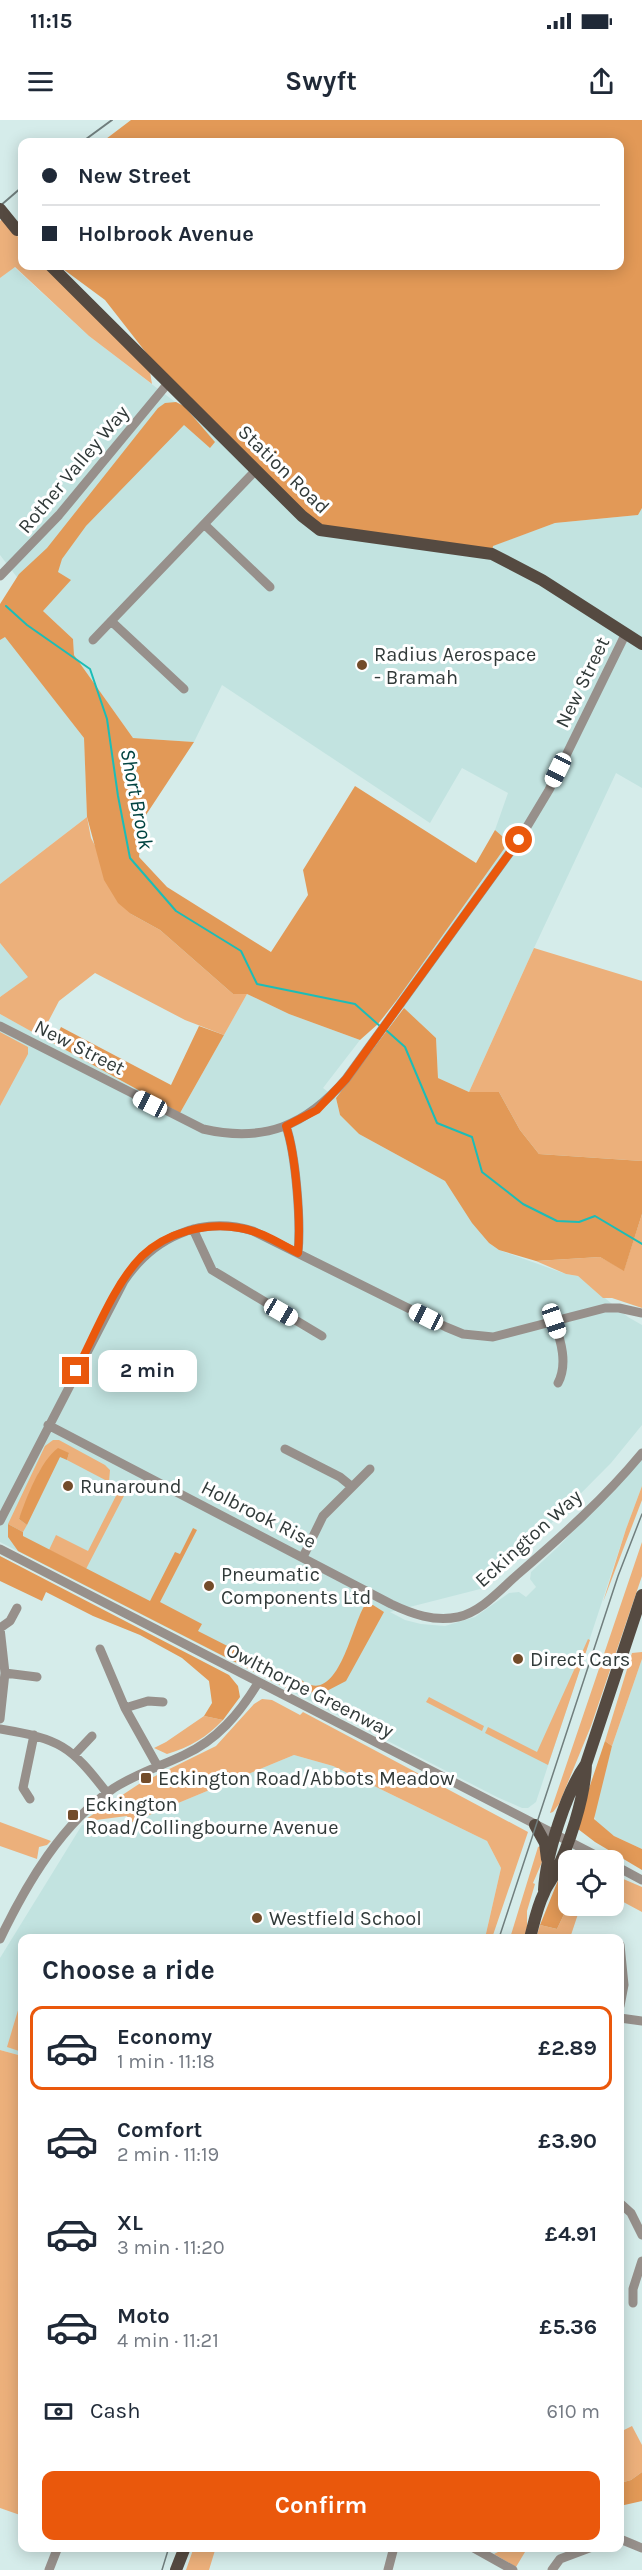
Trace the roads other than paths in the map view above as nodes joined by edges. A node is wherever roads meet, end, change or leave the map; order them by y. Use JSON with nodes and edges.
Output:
{"nodes":[{"id":1,"x":0,"y":209,"type":"edge"},
{"id":2,"x":18,"y":231,"type":"edge"},
{"id":3,"x":55,"y":270,"type":"edge"},
{"id":4,"x":169,"y":381,"type":"junction"},
{"id":5,"x":256,"y":470,"type":"junction"},
{"id":6,"x":204,"y":524,"type":"junction"},
{"id":7,"x":0,"y":576,"type":"edge"},
{"id":8,"x":270,"y":587,"type":"dead end"},
{"id":9,"x":111,"y":621,"type":"junction"},
{"id":10,"x":626,"y":633,"type":"junction"},
{"id":11,"x":93,"y":640,"type":"dead end"},
{"id":12,"x":642,"y":644,"type":"edge"},
{"id":13,"x":184,"y":689,"type":"dead end"},
{"id":14,"x":0,"y":1026,"type":"edge"},
{"id":15,"x":286,"y":1126,"type":"junction"},
{"id":16,"x":193,"y":1230,"type":"junction"},
{"id":17,"x":298,"y":1253,"type":"junction"},
{"id":18,"x":642,"y":1313,"type":"edge"},
{"id":19,"x":554,"y":1321,"type":"junction"},
{"id":20,"x":322,"y":1336,"type":"dead end"},
{"id":21,"x":558,"y":1383,"type":"dead end"},
{"id":22,"x":48,"y":1425,"type":"junction"},
{"id":23,"x":285,"y":1449,"type":"dead end"},
{"id":24,"x":642,"y":1453,"type":"edge"},
{"id":25,"x":370,"y":1469,"type":"dead end"},
{"id":26,"x":351,"y":1486,"type":"junction"},
{"id":27,"x":0,"y":1521,"type":"edge"},
{"id":28,"x":0,"y":1549,"type":"edge"},
{"id":29,"x":303,"y":1557,"type":"junction"},
{"id":30,"x":642,"y":1595,"type":"edge"},
{"id":31,"x":17,"y":1608,"type":"dead end"},
{"id":32,"x":422,"y":1616,"type":"joint"},
{"id":33,"x":0,"y":1628,"type":"edge"},
{"id":34,"x":100,"y":1649,"type":"dead end"},
{"id":35,"x":5,"y":1673,"type":"junction"},
{"id":36,"x":37,"y":1677,"type":"dead end"},
{"id":37,"x":258,"y":1683,"type":"junction"},
{"id":38,"x":163,"y":1702,"type":"dead end"},
{"id":39,"x":125,"y":1708,"type":"junction"},
{"id":40,"x":0,"y":1719,"type":"edge"},
{"id":41,"x":0,"y":1729,"type":"edge"},
{"id":42,"x":34,"y":1734,"type":"junction"},
{"id":43,"x":92,"y":1736,"type":"dead end"},
{"id":44,"x":75,"y":1754,"type":"junction"},
{"id":45,"x":586,"y":1764,"type":"junction"},
{"id":46,"x":158,"y":1767,"type":"junction"},
{"id":47,"x":107,"y":1793,"type":"junction"},
{"id":48,"x":30,"y":1799,"type":"dead end"},
{"id":49,"x":535,"y":1825,"type":"junction"},
{"id":50,"x":557,"y":1833,"type":"junction"},
{"id":51,"x":587,"y":1850,"type":"edge"},
{"id":52,"x":547,"y":1866,"type":"junction"},
{"id":53,"x":624,"y":1870,"type":"edge"},
{"id":54,"x":642,"y":1880,"type":"edge"},
{"id":55,"x":544,"y":1893,"type":"junction"},
{"id":56,"x":531,"y":1934,"type":"edge"},
{"id":57,"x":0,"y":1939,"type":"edge"},
{"id":58,"x":624,"y":1951,"type":"edge"},
{"id":59,"x":624,"y":1985,"type":"edge"},
{"id":60,"x":624,"y":2019,"type":"edge"},
{"id":61,"x":642,"y":2021,"type":"edge"},
{"id":62,"x":624,"y":2207,"type":"edge"},
{"id":63,"x":642,"y":2233,"type":"edge"},
{"id":64,"x":642,"y":2261,"type":"edge"},
{"id":65,"x":633,"y":2303,"type":"dead end"},
{"id":66,"x":624,"y":2541,"type":"edge"},
{"id":67,"x":642,"y":2548,"type":"edge"},
{"id":68,"x":56,"y":2552,"type":"edge"},
{"id":69,"x":183,"y":2552,"type":"edge"},
{"id":70,"x":393,"y":2552,"type":"edge"},
{"id":71,"x":481,"y":2552,"type":"edge"},
{"id":72,"x":579,"y":2552,"type":"edge"},
{"id":73,"x":50,"y":2567,"type":"edge"},
{"id":74,"x":61,"y":2570,"type":"edge"},
{"id":75,"x":176,"y":2570,"type":"edge"},
{"id":76,"x":388,"y":2570,"type":"edge"},
{"id":77,"x":513,"y":2570,"type":"edge"},
{"id":78,"x":552,"y":2570,"type":"edge"}],
"edges":[{"from":1,"to":2,"type":"main road","bridge":true},
{"from":3,"to":4,"type":"main road","name":"Station Road"},
{"from":4,"to":5,"type":"main road","name":"Station Road"},
{"from":4,"to":7,"type":"street","name":"Rother Valley Way"},
{"from":5,"to":6,"type":"street"},
{"from":5,"to":10,"type":"main road","name":"Station Road"},
{"from":6,"to":8,"type":"street"},
{"from":6,"to":9,"type":"street"},
{"from":9,"to":11,"type":"street"},
{"from":9,"to":13,"type":"street"},
{"from":10,"to":12,"type":"main road","name":"Station Road"},
{"from":10,"to":15,"type":"street","name":"New Street"},
{"from":14,"to":15,"type":"street","name":"New Street"},
{"from":15,"to":17,"type":"street"},
{"from":16,"to":17,"type":"street"},
{"from":16,"to":20,"type":"street"},
{"from":16,"to":22,"type":"street"},
{"from":17,"to":19,"type":"street"},
{"from":18,"to":19,"type":"street"},
{"from":19,"to":21,"type":"street"},
{"from":22,"to":27,"type":"street"},
{"from":22,"to":29,"type":"street","name":"Holbrook Rise"},
{"from":23,"to":26,"type":"street"},
{"from":24,"to":32,"type":"street","name":"Eckington Way"},
{"from":25,"to":26,"type":"street"},
{"from":26,"to":29,"type":"street"},
{"from":28,"to":37,"type":"street","name":"Owlthorpe Greenway"},
{"from":29,"to":32,"type":"street","name":"Holbrook Rise"},
{"from":30,"to":45,"type":"main road"},
{"from":31,"to":33,"type":"street"},
{"from":33,"to":35,"type":"street"},
{"from":34,"to":39,"type":"street"},
{"from":35,"to":36,"type":"street"},
{"from":35,"to":40,"type":"street"},
{"from":37,"to":46,"type":"street"},
{"from":37,"to":49,"type":"street","name":"Owlthorpe Greenway"},
{"from":38,"to":39,"type":"street"},
{"from":39,"to":46,"type":"street"},
{"from":41,"to":42,"type":"street"},
{"from":42,"to":44,"type":"street"},
{"from":42,"to":48,"type":"street"},
{"from":43,"to":44,"type":"street"},
{"from":44,"to":47,"type":"street"},
{"from":45,"to":50,"type":"main road"},
{"from":45,"to":50,"type":"main road"},
{"from":46,"to":47,"type":"street"},
{"from":47,"to":57,"type":"street"},
{"from":49,"to":50,"type":"street","name":"Owlthorpe Greenway"},
{"from":49,"to":52,"type":"main road"},
{"from":50,"to":51,"type":"street","name":"Owlthorpe Greenway"},
{"from":50,"to":52,"type":"main road"},
{"from":50,"to":55,"type":"main road"},
{"from":52,"to":55,"type":"main road"},
{"from":53,"to":54,"type":"street"},
{"from":55,"to":56,"type":"main road"},
{"from":58,"to":59,"type":"street"},
{"from":60,"to":61,"type":"street"},
{"from":62,"to":63,"type":"street"},
{"from":64,"to":65,"type":"street"},
{"from":66,"to":67,"type":"street"},
{"from":68,"to":73,"type":"street"},
{"from":69,"to":75,"type":"main road"},
{"from":70,"to":76,"type":"street"},
{"from":71,"to":77,"type":"street"},
{"from":72,"to":78,"type":"street"},
{"from":73,"to":74,"type":"street"}]}
